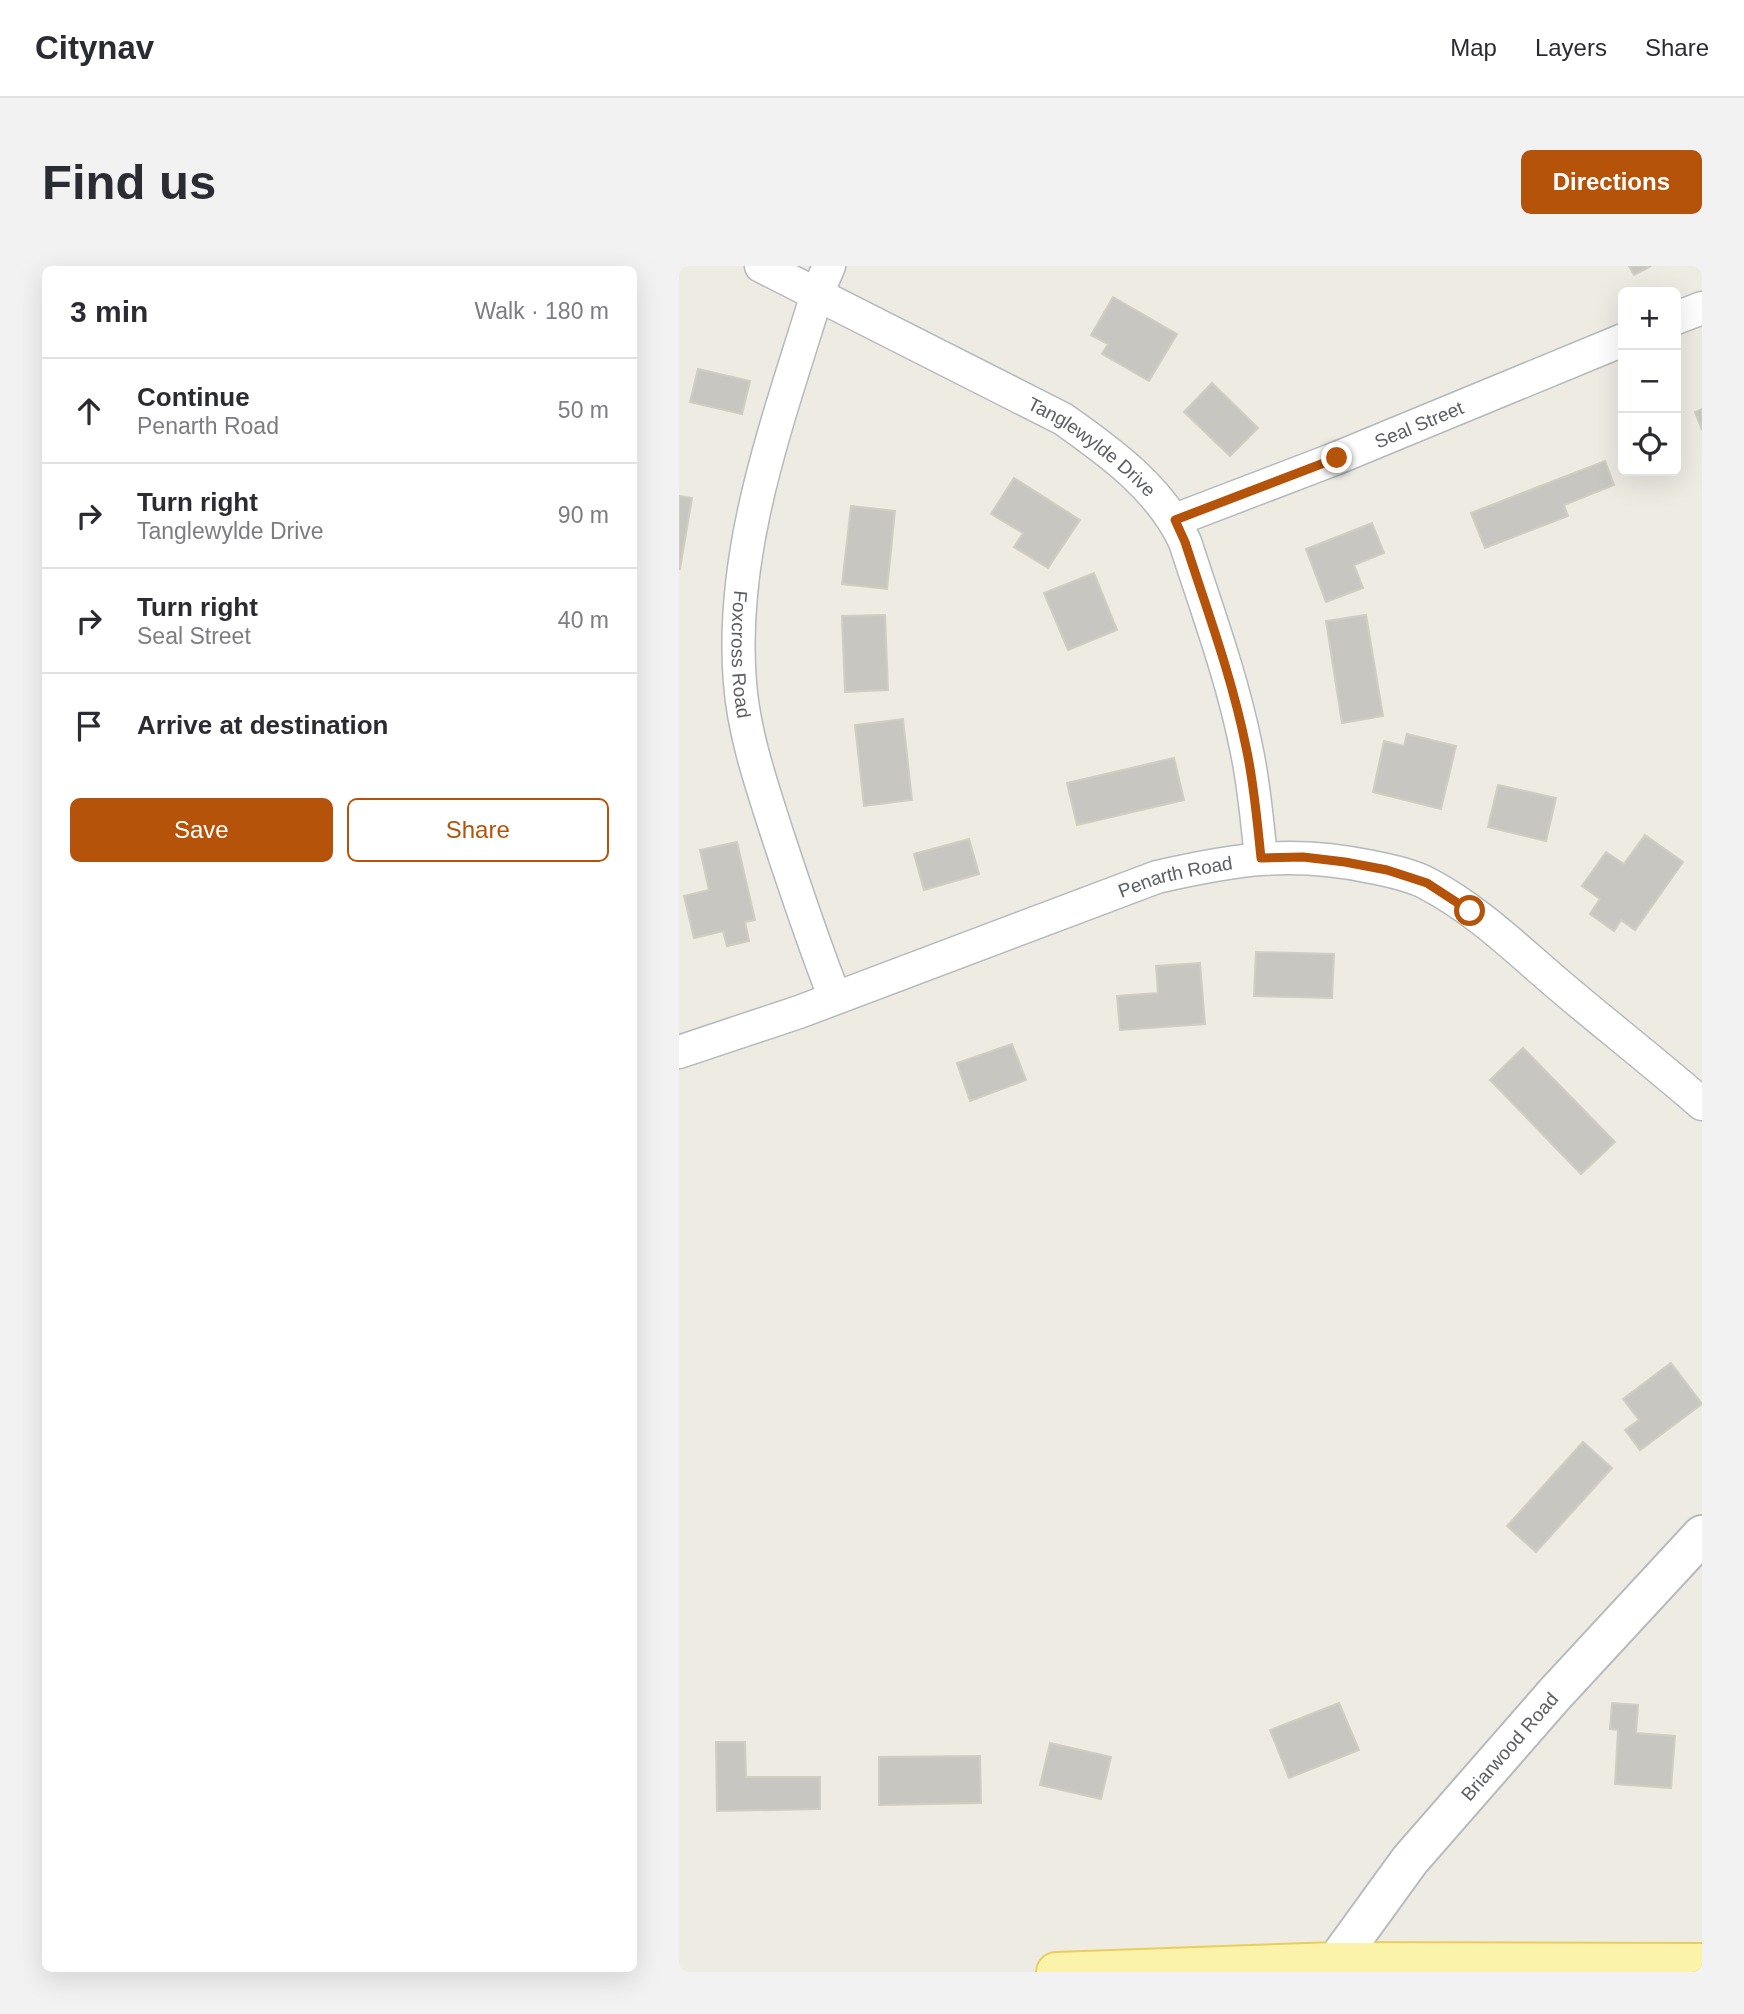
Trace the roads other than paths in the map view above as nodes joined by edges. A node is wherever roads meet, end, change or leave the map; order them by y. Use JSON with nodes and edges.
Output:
{"nodes":[{"id":1,"x":761,"y":266,"type":"edge"},
{"id":2,"x":823,"y":280,"type":"edge"},
{"id":3,"x":1702,"y":308,"type":"edge"},
{"id":4,"x":1681,"y":316,"type":"edge"},
{"id":5,"x":1618,"y":342,"type":"edge"},
{"id":6,"x":1175,"y":520,"type":"junction"},
{"id":7,"x":1261,"y":858,"type":"junction"},
{"id":8,"x":835,"y":998,"type":"junction"},
{"id":9,"x":679,"y":1052,"type":"edge"},
{"id":10,"x":1702,"y":1104,"type":"edge"},
{"id":11,"x":1702,"y":1535,"type":"edge"},
{"id":12,"x":1702,"y":1963,"type":"edge"},
{"id":13,"x":1336,"y":1967,"type":"edge"},
{"id":14,"x":1056,"y":1972,"type":"edge"}],
"edges":[{"from":1,"to":2,"type":"street","name":"Tanglewylde Drive"},
{"from":2,"to":6,"type":"street","name":"Tanglewylde Drive"},
{"from":2,"to":8,"type":"street","name":"Foxcross Road"},
{"from":3,"to":4,"type":"street"},
{"from":5,"to":6,"type":"street","name":"Seal Street"},
{"from":6,"to":7,"type":"street","name":"Tanglewylde Drive"},
{"from":7,"to":8,"type":"street","name":"Penarth Road"},
{"from":7,"to":10,"type":"street","name":"Penarth Road"},
{"from":8,"to":9,"type":"street","name":"Penarth Road"},
{"from":11,"to":13,"type":"street","name":"Briarwood Road"},
{"from":12,"to":13,"type":"main road"},
{"from":13,"to":14,"type":"main road"}]}
